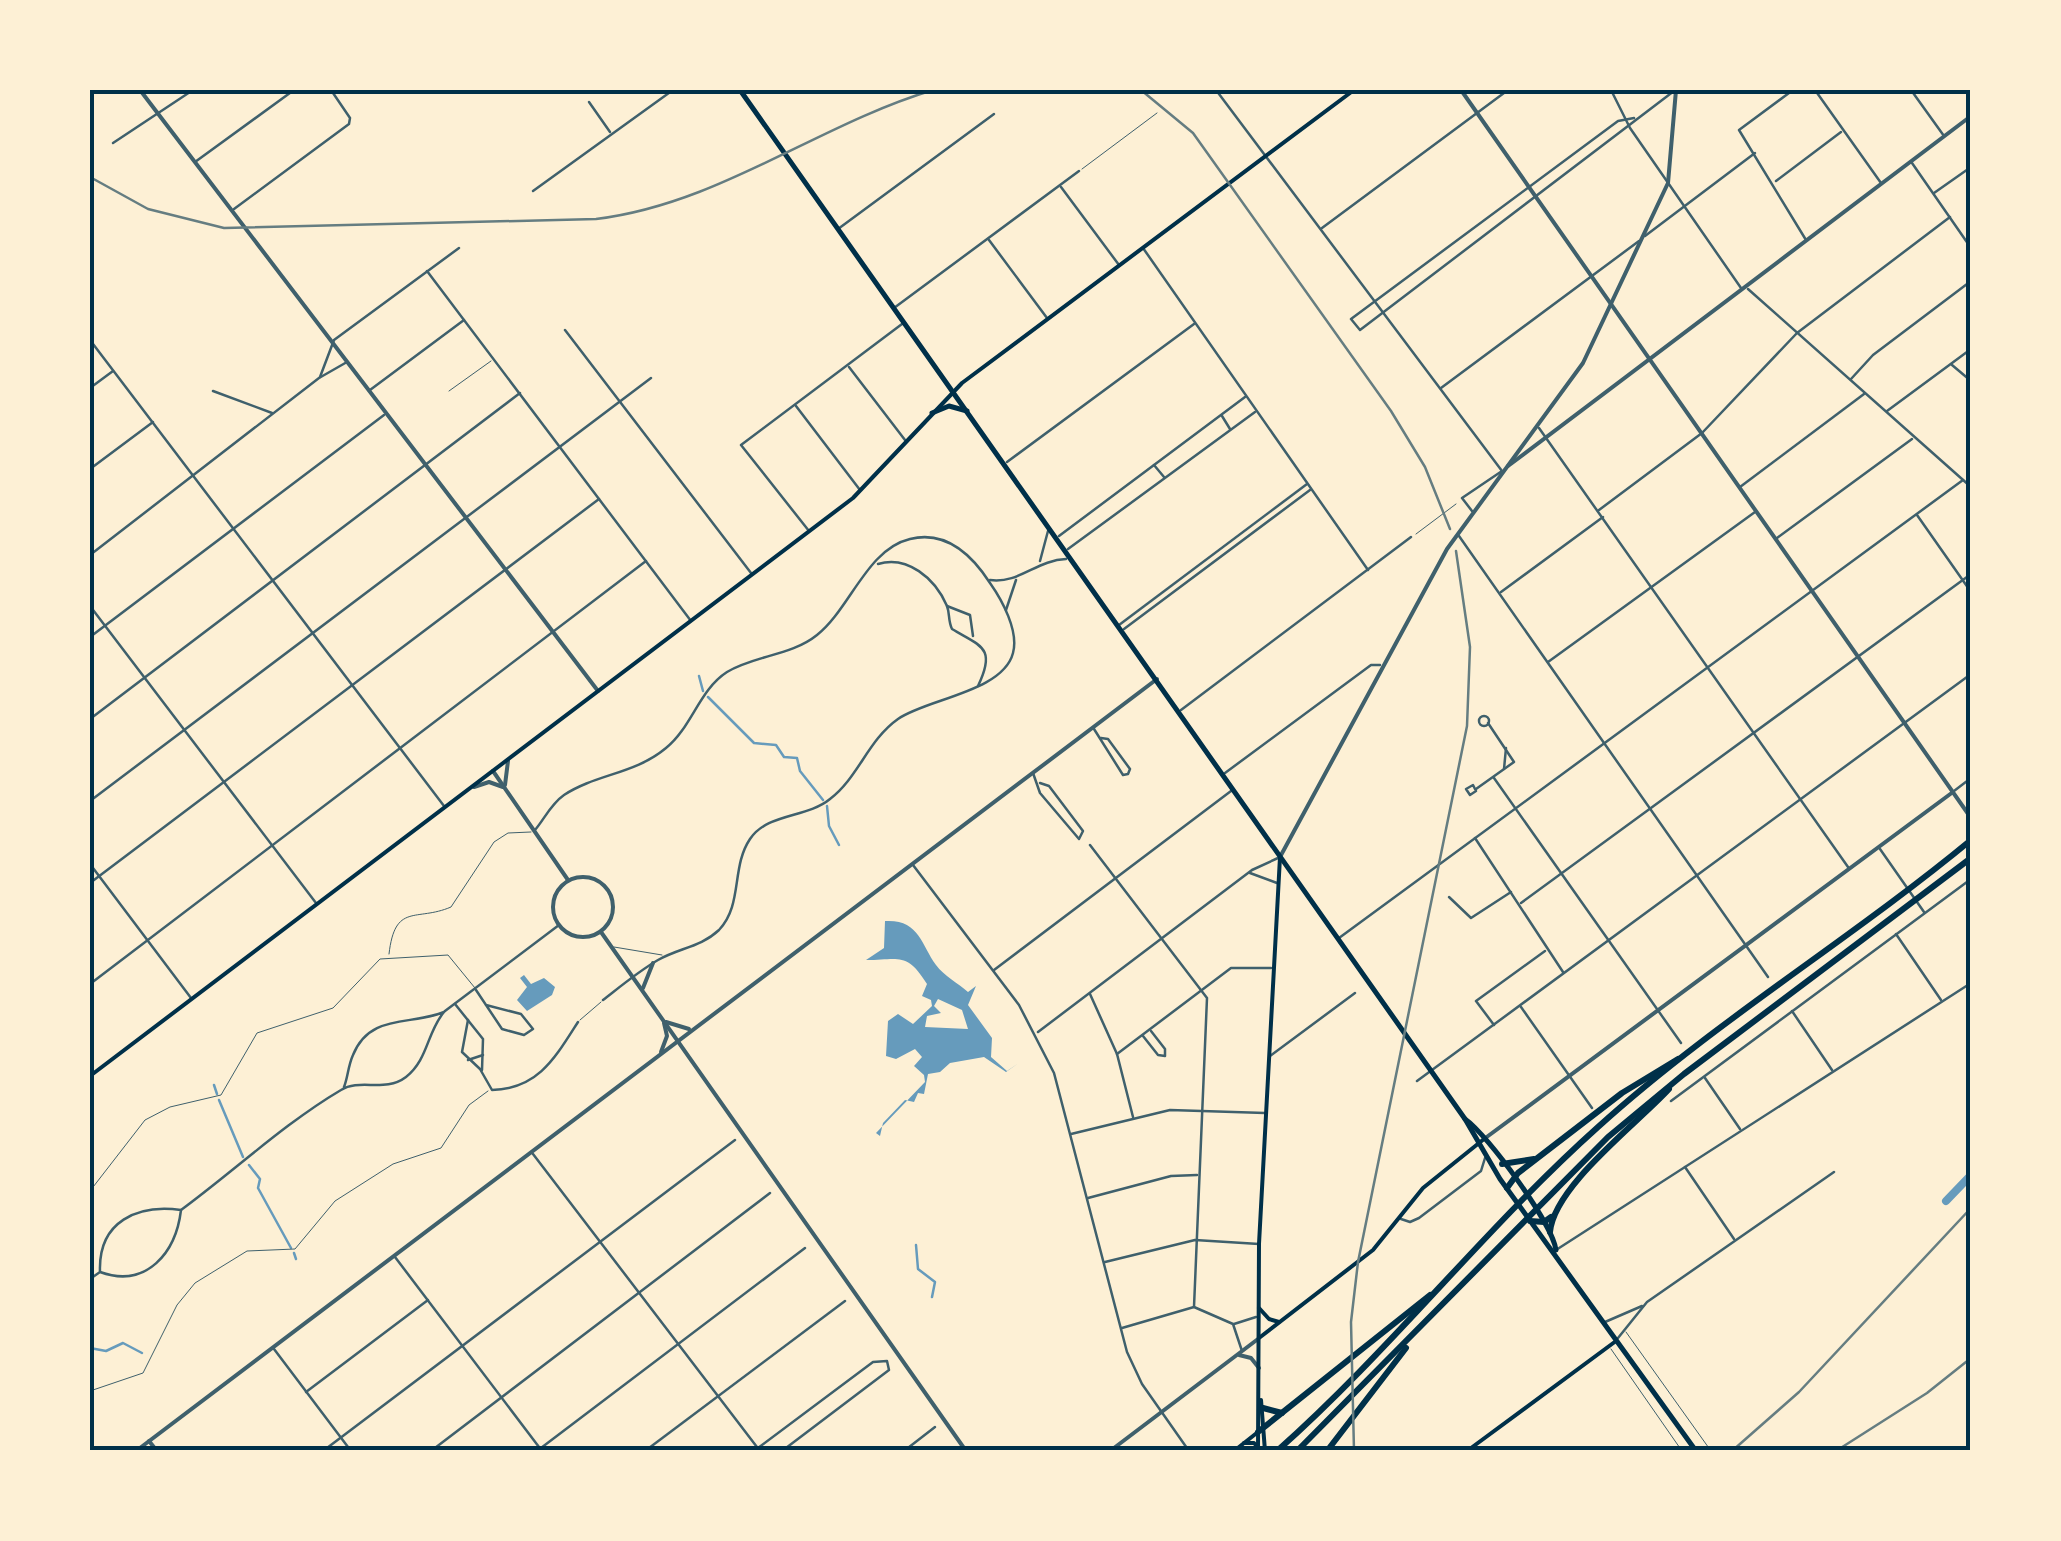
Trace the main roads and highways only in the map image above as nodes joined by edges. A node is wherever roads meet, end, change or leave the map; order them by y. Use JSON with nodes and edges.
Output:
{"nodes":[{"id":1,"x":740,"y":90,"type":"edge"},
{"id":2,"x":1354,"y":90,"type":"edge"},
{"id":3,"x":954,"y":390,"type":"junction"},
{"id":4,"x":970,"y":412,"type":"junction"},
{"id":5,"x":932,"y":413,"type":"junction"},
{"id":6,"x":1971,"y":840,"type":"edge"},
{"id":7,"x":1280,"y":857,"type":"junction"},
{"id":8,"x":1971,"y":858,"type":"edge"},
{"id":9,"x":1684,"y":1057,"type":"junction"},
{"id":10,"x":1684,"y":1074,"type":"junction"},
{"id":11,"x":90,"y":1076,"type":"edge"},
{"id":12,"x":1465,"y":1119,"type":"junction"},
{"id":13,"x":1484,"y":1138,"type":"junction"},
{"id":14,"x":1477,"y":1144,"type":"junction"},
{"id":15,"x":1540,"y":1157,"type":"junction"},
{"id":16,"x":1502,"y":1164,"type":"junction"},
{"id":17,"x":1513,"y":1178,"type":"junction"},
{"id":18,"x":1507,"y":1188,"type":"junction"},
{"id":19,"x":1552,"y":1216,"type":"junction"},
{"id":20,"x":1530,"y":1221,"type":"junction"},
{"id":21,"x":1544,"y":1222,"type":"junction"},
{"id":22,"x":1550,"y":1232,"type":"junction"},
{"id":23,"x":1556,"y":1250,"type":"junction"},
{"id":24,"x":1439,"y":1288,"type":"junction"},
{"id":25,"x":1259,"y":1308,"type":"junction"},
{"id":26,"x":1281,"y":1322,"type":"junction"},
{"id":27,"x":1418,"y":1331,"type":"junction"},
{"id":28,"x":1259,"y":1338,"type":"junction"},
{"id":29,"x":1617,"y":1340,"type":"junction"},
{"id":30,"x":1260,"y":1395,"type":"junction"},
{"id":31,"x":1263,"y":1408,"type":"junction"},
{"id":32,"x":1283,"y":1412,"type":"junction"},
{"id":33,"x":1261,"y":1429,"type":"junction"},
{"id":34,"x":1244,"y":1443,"type":"junction"},
{"id":35,"x":1261,"y":1450,"type":"edge"},
{"id":36,"x":1277,"y":1450,"type":"edge"},
{"id":37,"x":1234,"y":1451,"type":"edge"},
{"id":38,"x":1297,"y":1451,"type":"edge"},
{"id":39,"x":1327,"y":1451,"type":"edge"},
{"id":40,"x":1467,"y":1451,"type":"edge"},
{"id":41,"x":1696,"y":1451,"type":"edge"}],
"edges":[{"from":1,"to":3,"type":"main road"},
{"from":2,"to":3,"type":"main road"},
{"from":3,"to":4,"type":"main road"},
{"from":3,"to":5,"type":"main road"},
{"from":4,"to":5,"type":"main road"},
{"from":4,"to":7,"type":"main road"},
{"from":5,"to":11,"type":"main road"},
{"from":6,"to":9,"type":"highway"},
{"from":7,"to":12,"type":"main road"},
{"from":7,"to":25,"type":"main road"},
{"from":8,"to":10,"type":"highway"},
{"from":9,"to":15,"type":"highway"},
{"from":9,"to":24,"type":"highway"},
{"from":10,"to":19,"type":"highway"},
{"from":10,"to":27,"type":"highway"},
{"from":12,"to":13,"type":"main road"},
{"from":12,"to":14,"type":"main road"},
{"from":13,"to":14,"type":"main road"},
{"from":13,"to":16,"type":"main road"},
{"from":14,"to":18,"type":"main road"},
{"from":14,"to":26,"type":"main road"},
{"from":15,"to":16,"type":"highway"},
{"from":15,"to":17,"type":"highway"},
{"from":16,"to":17,"type":"main road"},
{"from":17,"to":18,"type":"highway"},
{"from":17,"to":21,"type":"main road"},
{"from":18,"to":20,"type":"main road"},
{"from":19,"to":21,"type":"highway"},
{"from":19,"to":22,"type":"highway"},
{"from":20,"to":21,"type":"highway"},
{"from":20,"to":23,"type":"main road"},
{"from":21,"to":22,"type":"main road"},
{"from":22,"to":23,"type":"main road"},
{"from":23,"to":29,"type":"main road"},
{"from":24,"to":32,"type":"highway"},
{"from":24,"to":36,"type":"highway"},
{"from":25,"to":26,"type":"main road"},
{"from":25,"to":28,"type":"main road"},
{"from":26,"to":28,"type":"main road"},
{"from":27,"to":38,"type":"highway"},
{"from":27,"to":39,"type":"highway"},
{"from":28,"to":30,"type":"main road"},
{"from":29,"to":40,"type":"main road"},
{"from":29,"to":41,"type":"main road"},
{"from":30,"to":31,"type":"main road"},
{"from":30,"to":33,"type":"main road"},
{"from":31,"to":32,"type":"highway"},
{"from":31,"to":33,"type":"main road"},
{"from":32,"to":33,"type":"highway"},
{"from":33,"to":34,"type":"main road"},
{"from":33,"to":35,"type":"main road"},
{"from":34,"to":35,"type":"main road"},
{"from":34,"to":37,"type":"main road"}]}
